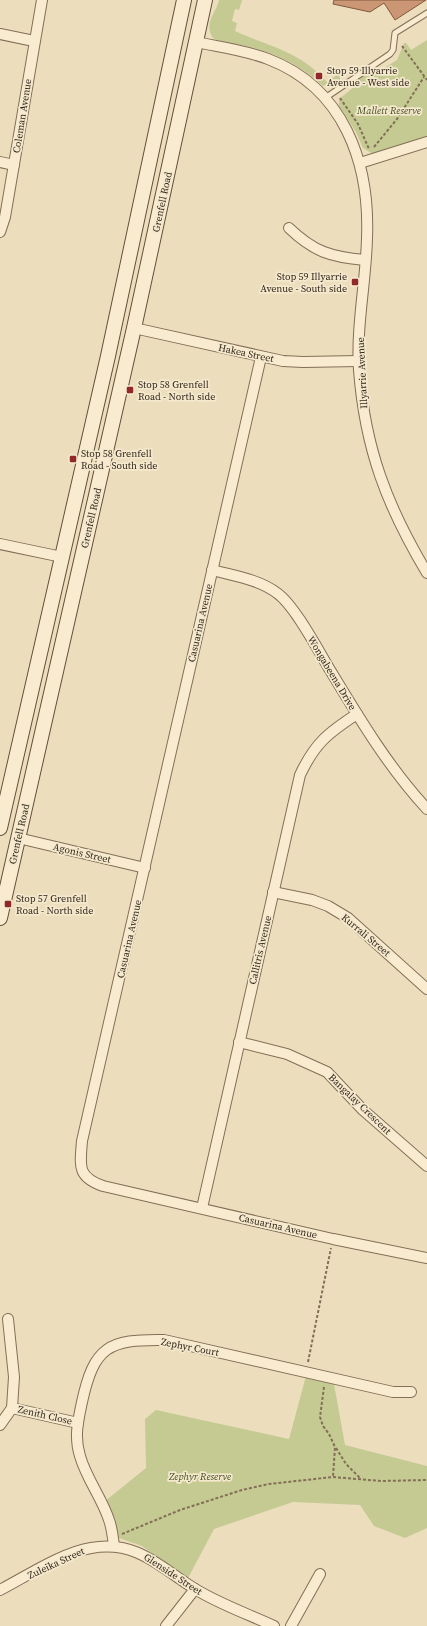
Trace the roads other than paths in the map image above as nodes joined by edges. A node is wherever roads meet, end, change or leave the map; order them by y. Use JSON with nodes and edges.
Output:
{"nodes":[{"id":1,"x":42,"y":0,"type":"edge"},
{"id":2,"x":184,"y":0,"type":"edge"},
{"id":3,"x":204,"y":0,"type":"edge"},
{"id":4,"x":427,"y":13,"type":"edge"},
{"id":5,"x":0,"y":34,"type":"edge"},
{"id":6,"x":176,"y":38,"type":"junction"},
{"id":7,"x":34,"y":41,"type":"junction"},
{"id":8,"x":196,"y":42,"type":"junction"},
{"id":9,"x":325,"y":98,"type":"junction"},
{"id":10,"x":427,"y":142,"type":"edge"},
{"id":11,"x":0,"y":162,"type":"edge"},
{"id":12,"x":360,"y":163,"type":"junction"},
{"id":13,"x":14,"y":165,"type":"junction"},
{"id":14,"x":289,"y":228,"type":"dead end"},
{"id":15,"x":0,"y":232,"type":"edge"},
{"id":16,"x":365,"y":260,"type":"junction"},
{"id":17,"x":134,"y":328,"type":"junction"},
{"id":18,"x":261,"y":357,"type":"junction"},
{"id":19,"x":359,"y":361,"type":"junction"},
{"id":20,"x":0,"y":544,"type":"edge"},
{"id":21,"x":62,"y":557,"type":"junction"},
{"id":22,"x":81,"y":562,"type":"junction"},
{"id":23,"x":425,"y":566,"type":"edge"},
{"id":24,"x":212,"y":570,"type":"junction"},
{"id":25,"x":357,"y":714,"type":"junction"},
{"id":26,"x":427,"y":809,"type":"edge"},
{"id":27,"x":0,"y":828,"type":"edge"},
{"id":28,"x":0,"y":834,"type":"edge"},
{"id":29,"x":18,"y":838,"type":"junction"},
{"id":30,"x":145,"y":868,"type":"junction"},
{"id":31,"x":273,"y":892,"type":"junction"},
{"id":32,"x":0,"y":918,"type":"edge"},
{"id":33,"x":427,"y":988,"type":"edge"},
{"id":34,"x":240,"y":1042,"type":"junction"},
{"id":35,"x":427,"y":1166,"type":"edge"},
{"id":36,"x":202,"y":1208,"type":"junction"},
{"id":37,"x":427,"y":1258,"type":"edge"},
{"id":38,"x":8,"y":1319,"type":"dead end"},
{"id":39,"x":411,"y":1392,"type":"dead end"},
{"id":40,"x":12,"y":1408,"type":"junction"},
{"id":41,"x":78,"y":1423,"type":"junction"},
{"id":42,"x":0,"y":1425,"type":"edge"},
{"id":43,"x":114,"y":1543,"type":"junction"},
{"id":44,"x":320,"y":1574,"type":"dead end"},
{"id":45,"x":195,"y":1589,"type":"junction"},
{"id":46,"x":0,"y":1590,"type":"edge"},
{"id":47,"x":166,"y":1626,"type":"edge"},
{"id":48,"x":274,"y":1626,"type":"edge"},
{"id":49,"x":291,"y":1626,"type":"edge"}],
"edges":[{"from":1,"to":7,"type":"street","name":"Coleman Avenue"},
{"from":2,"to":6,"type":"main road","name":"Grenfell Road"},
{"from":3,"to":8,"type":"main road","name":"Grenfell Road"},
{"from":4,"to":9,"type":"lane"},
{"from":5,"to":7,"type":"street"},
{"from":6,"to":8,"type":"main road"},
{"from":6,"to":21,"type":"main road","name":"Grenfell Road"},
{"from":7,"to":13,"type":"street","name":"Coleman Avenue"},
{"from":8,"to":9,"type":"street","name":"Illyarrie Avenue"},
{"from":8,"to":17,"type":"main road","name":"Grenfell Road"},
{"from":9,"to":12,"type":"street","name":"Illyarrie Avenue"},
{"from":10,"to":12,"type":"street"},
{"from":11,"to":13,"type":"street"},
{"from":12,"to":16,"type":"street","name":"Illyarrie Avenue"},
{"from":13,"to":15,"type":"street","name":"Coleman Avenue"},
{"from":14,"to":16,"type":"street"},
{"from":16,"to":19,"type":"street","name":"Illyarrie Avenue"},
{"from":17,"to":18,"type":"street","name":"Hakea Street"},
{"from":17,"to":22,"type":"main road","name":"Grenfell Road"},
{"from":18,"to":19,"type":"street","name":"Hakea Street"},
{"from":18,"to":24,"type":"street","name":"Casuarina Avenue"},
{"from":19,"to":23,"type":"street","name":"Illyarrie Avenue"},
{"from":20,"to":21,"type":"street"},
{"from":21,"to":22,"type":"main road"},
{"from":21,"to":27,"type":"main road","name":"Grenfell Road"},
{"from":22,"to":29,"type":"main road","name":"Grenfell Road"},
{"from":24,"to":25,"type":"street","name":"Wongabeena Drive"},
{"from":24,"to":30,"type":"street","name":"Casuarina Avenue"},
{"from":25,"to":26,"type":"street","name":"Wongabeena Drive"},
{"from":25,"to":31,"type":"street","name":"Callitris Avenue"},
{"from":28,"to":29,"type":"main road"},
{"from":29,"to":30,"type":"street","name":"Agonis Street"},
{"from":29,"to":32,"type":"main road","name":"Grenfell Road"},
{"from":30,"to":36,"type":"street","name":"Casuarina Avenue"},
{"from":31,"to":33,"type":"street","name":"Kurrali Street"},
{"from":31,"to":34,"type":"street","name":"Callitris Avenue"},
{"from":34,"to":35,"type":"street","name":"Bangalay Crescent"},
{"from":34,"to":36,"type":"street","name":"Callitris Avenue"},
{"from":36,"to":37,"type":"street","name":"Casuarina Avenue"},
{"from":38,"to":40,"type":"street","name":"Zenith Close"},
{"from":39,"to":41,"type":"street","name":"Zephyr Court"},
{"from":40,"to":41,"type":"street","name":"Zenith Close"},
{"from":40,"to":42,"type":"street","name":"Zenith Close"},
{"from":41,"to":43,"type":"street","name":"Zephyr Court"},
{"from":43,"to":45,"type":"street","name":"Glenside Street"},
{"from":43,"to":46,"type":"street","name":"Zuleika Street"},
{"from":44,"to":49,"type":"street"},
{"from":45,"to":47,"type":"street"},
{"from":45,"to":48,"type":"street","name":"Glenside Street"}]}
